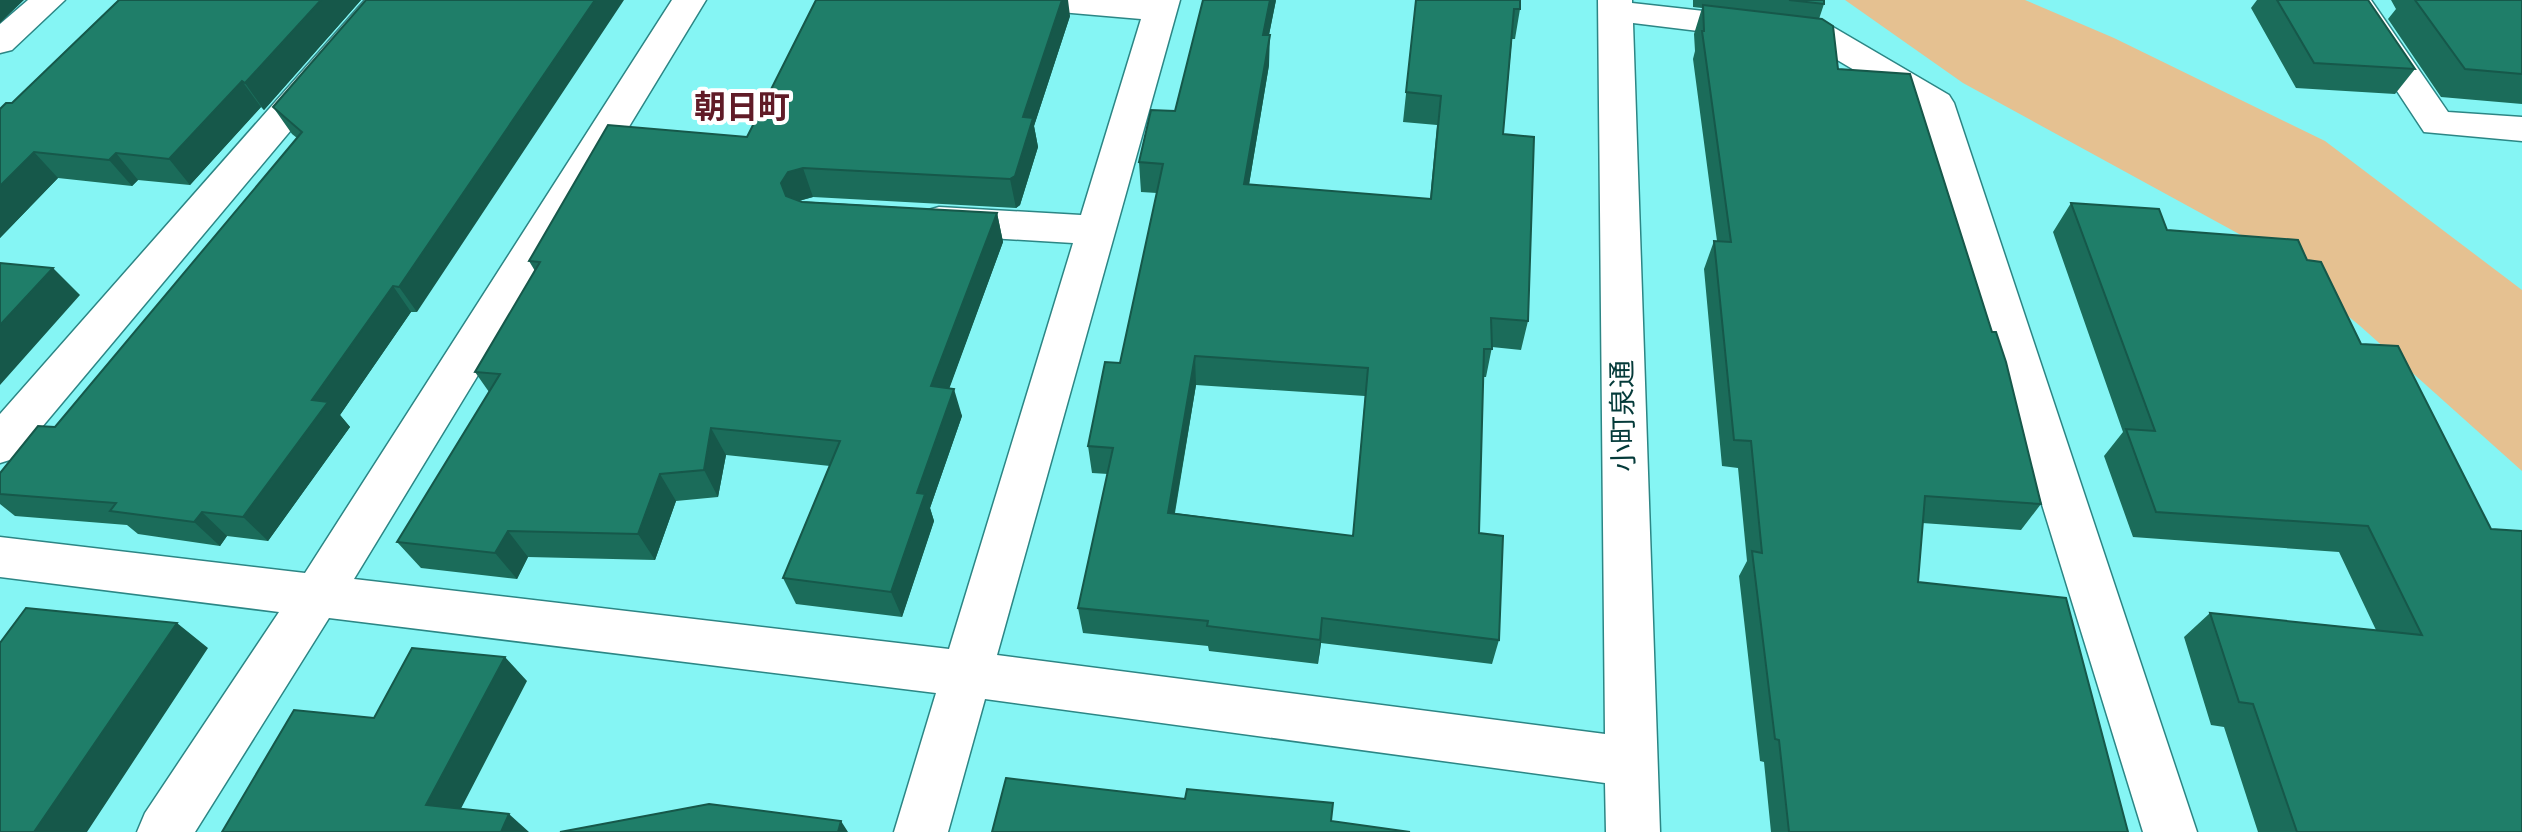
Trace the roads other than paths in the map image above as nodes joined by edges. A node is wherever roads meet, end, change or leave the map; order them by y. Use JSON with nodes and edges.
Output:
{"nodes":[{"id":1,"x":48,"y":0,"type":"edge"},
{"id":2,"x":383,"y":0,"type":"edge"},
{"id":3,"x":689,"y":0,"type":"edge"},
{"id":4,"x":1037,"y":0,"type":"edge"},
{"id":5,"x":2354,"y":0,"type":"edge"},
{"id":6,"x":1161,"y":5,"type":"edge"},
{"id":7,"x":1615,"y":6,"type":"edge"},
{"id":8,"x":0,"y":42,"type":"edge"},
{"id":9,"x":2522,"y":129,"type":"edge"},
{"id":10,"x":907,"y":220,"type":"edge"},
{"id":11,"x":1096,"y":230,"type":"junction"},
{"id":12,"x":0,"y":445,"type":"edge"},
{"id":13,"x":0,"y":557,"type":"edge"},
{"id":14,"x":318,"y":594,"type":"junction"},
{"id":15,"x":968,"y":674,"type":"junction"},
{"id":16,"x":1630,"y":762,"type":"junction"},
{"id":17,"x":164,"y":832,"type":"edge"},
{"id":18,"x":921,"y":832,"type":"edge"},
{"id":19,"x":1633,"y":832,"type":"edge"},
{"id":20,"x":2170,"y":832,"type":"edge"}],
"edges":[{"from":1,"to":8,"type":"street"},
{"from":2,"to":12,"type":"street"},
{"from":3,"to":14,"type":"street"},
{"from":4,"to":6,"type":"street"},
{"from":5,"to":9,"type":"street"},
{"from":6,"to":11,"type":"street"},
{"from":7,"to":16,"type":"street","name":"小町泉通"},
{"from":7,"to":20,"type":"street"},
{"from":10,"to":11,"type":"street"},
{"from":11,"to":15,"type":"street"},
{"from":13,"to":14,"type":"street"},
{"from":14,"to":15,"type":"street"},
{"from":14,"to":17,"type":"street"},
{"from":15,"to":16,"type":"street"},
{"from":15,"to":18,"type":"street"},
{"from":16,"to":19,"type":"street","name":"小町泉通"}]}
